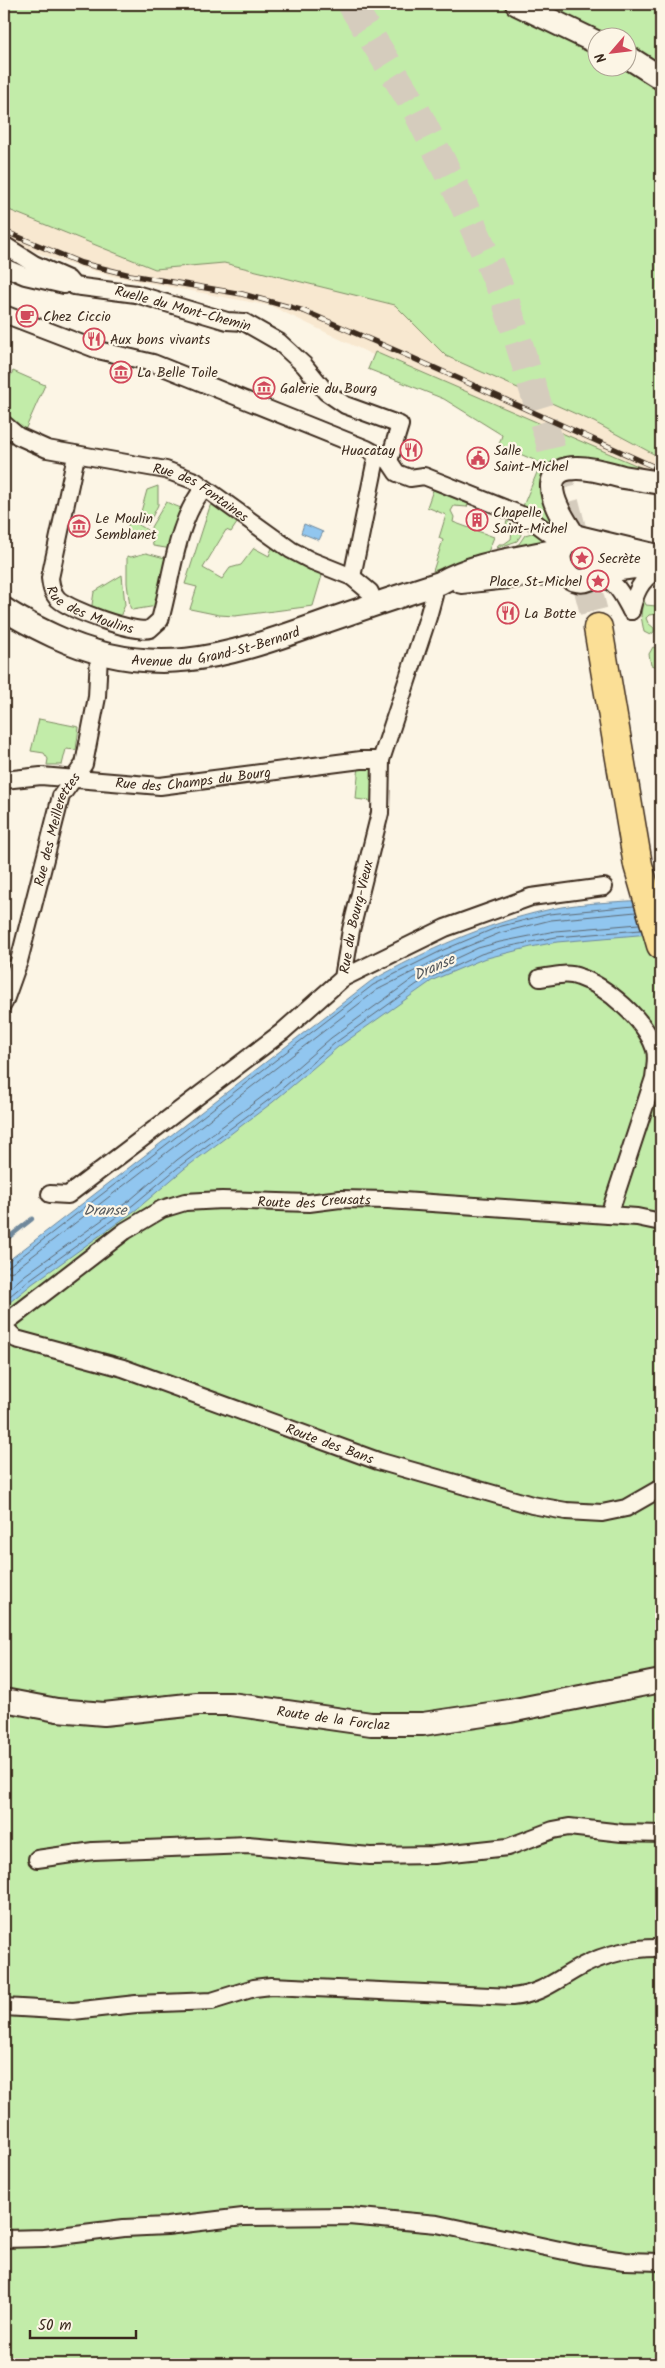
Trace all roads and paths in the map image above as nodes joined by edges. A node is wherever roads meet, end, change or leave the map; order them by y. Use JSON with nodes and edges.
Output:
{"nodes":[{"id":1,"x":517,"y":4,"type":"edge"},
{"id":2,"x":588,"y":38,"type":"edge"},
{"id":3,"x":638,"y":63,"type":"edge"},
{"id":4,"x":661,"y":78,"type":"edge"},
{"id":5,"x":4,"y":245,"type":"edge"},
{"id":6,"x":4,"y":267,"type":"edge"},
{"id":7,"x":74,"y":286,"type":"junction"},
{"id":8,"x":4,"y":314,"type":"edge"},
{"id":9,"x":4,"y":424,"type":"edge"},
{"id":10,"x":76,"y":456,"type":"junction"},
{"id":11,"x":383,"y":457,"type":"junction"},
{"id":12,"x":661,"y":483,"type":"edge"},
{"id":13,"x":204,"y":488,"type":"junction"},
{"id":14,"x":572,"y":549,"type":"junction"},
{"id":15,"x":659,"y":566,"type":"edge"},
{"id":16,"x":597,"y":574,"type":"junction"},
{"id":17,"x":352,"y":577,"type":"junction"},
{"id":18,"x":436,"y":584,"type":"junction"},
{"id":19,"x":375,"y":604,"type":"junction"},
{"id":20,"x":4,"y":609,"type":"edge"},
{"id":21,"x":598,"y":628,"type":"tunnel mouth"},
{"id":22,"x":99,"y":654,"type":"junction"},
{"id":23,"x":382,"y":760,"type":"junction"},
{"id":24,"x":75,"y":778,"type":"junction"},
{"id":25,"x":4,"y":780,"type":"edge"},
{"id":26,"x":604,"y":887,"type":"dead end"},
{"id":27,"x":660,"y":942,"type":"edge"},
{"id":28,"x":343,"y":978,"type":"junction"},
{"id":29,"x":540,"y":978,"type":"dead end"},
{"id":30,"x":4,"y":1002,"type":"edge"},
{"id":31,"x":50,"y":1194,"type":"dead end"},
{"id":32,"x":609,"y":1215,"type":"junction"},
{"id":33,"x":661,"y":1222,"type":"edge"},
{"id":34,"x":4,"y":1326,"type":"edge"},
{"id":35,"x":661,"y":1488,"type":"edge"},
{"id":36,"x":661,"y":1681,"type":"edge"},
{"id":37,"x":4,"y":1700,"type":"edge"},
{"id":38,"x":661,"y":1834,"type":"edge"},
{"id":39,"x":37,"y":1859,"type":"dead end"},
{"id":40,"x":661,"y":1948,"type":"edge"},
{"id":41,"x":4,"y":2007,"type":"edge"},
{"id":42,"x":4,"y":2239,"type":"edge"},
{"id":43,"x":661,"y":2262,"type":"edge"}],
"edges":[{"from":1,"to":2,"type":"street"},
{"from":3,"to":4,"type":"street"},
{"from":5,"to":7,"type":"street","name":"Ruelle du Mont-Chemin"},
{"from":6,"to":7,"type":"street","name":"Ruelle du Mont-Chemin"},
{"from":7,"to":11,"type":"street","name":"Ruelle du Mont-Chemin"},
{"from":8,"to":11,"type":"street"},
{"from":9,"to":10,"type":"street","name":"Rue des Fontaines"},
{"from":10,"to":13,"type":"street","name":"Rue des Fontaines"},
{"from":10,"to":13,"type":"street","name":"Rue des Moulins"},
{"from":11,"to":14,"type":"street"},
{"from":11,"to":17,"type":"street"},
{"from":12,"to":14,"type":"street"},
{"from":13,"to":17,"type":"street","name":"Rue des Fontaines"},
{"from":14,"to":15,"type":"street","name":"Avenue du Grand-St-Bernard"},
{"from":14,"to":16,"type":"street"},
{"from":14,"to":16,"type":"street"},
{"from":14,"to":18,"type":"street","name":"Avenue du Grand-St-Bernard"},
{"from":15,"to":16,"type":"street"},
{"from":15,"to":16,"type":"street"},
{"from":17,"to":19,"type":"street","name":"Rue des Fontaines"},
{"from":18,"to":19,"type":"street","name":"Avenue du Grand-St-Bernard"},
{"from":18,"to":23,"type":"street","name":"Rue du Bourg-Vieux"},
{"from":19,"to":22,"type":"street","name":"Avenue du Grand-St-Bernard"},
{"from":20,"to":22,"type":"street","name":"Avenue du Grand-St-Bernard"},
{"from":21,"to":27,"type":"highway"},
{"from":22,"to":24,"type":"street","name":"Rue des Meillerettes"},
{"from":23,"to":24,"type":"street","name":"Rue des Champs du Bourg"},
{"from":23,"to":28,"type":"street","name":"Rue du Bourg-Vieux"},
{"from":24,"to":25,"type":"street","name":"Rue des Champs du Bourg"},
{"from":24,"to":30,"type":"street","name":"Rue des Meillerettes"},
{"from":26,"to":28,"type":"street"},
{"from":28,"to":31,"type":"street","name":"Rue du Bourg-Vieux"},
{"from":29,"to":32,"type":"street"},
{"from":32,"to":33,"type":"street","name":"Route des Creusats"},
{"from":32,"to":34,"type":"street","name":"Route des Creusats"},
{"from":34,"to":35,"type":"street","name":"Route des Bans"},
{"from":36,"to":37,"type":"street","name":"Route de la Forclaz"},
{"from":38,"to":39,"type":"street"},
{"from":40,"to":41,"type":"street"},
{"from":42,"to":43,"type":"street"}]}
